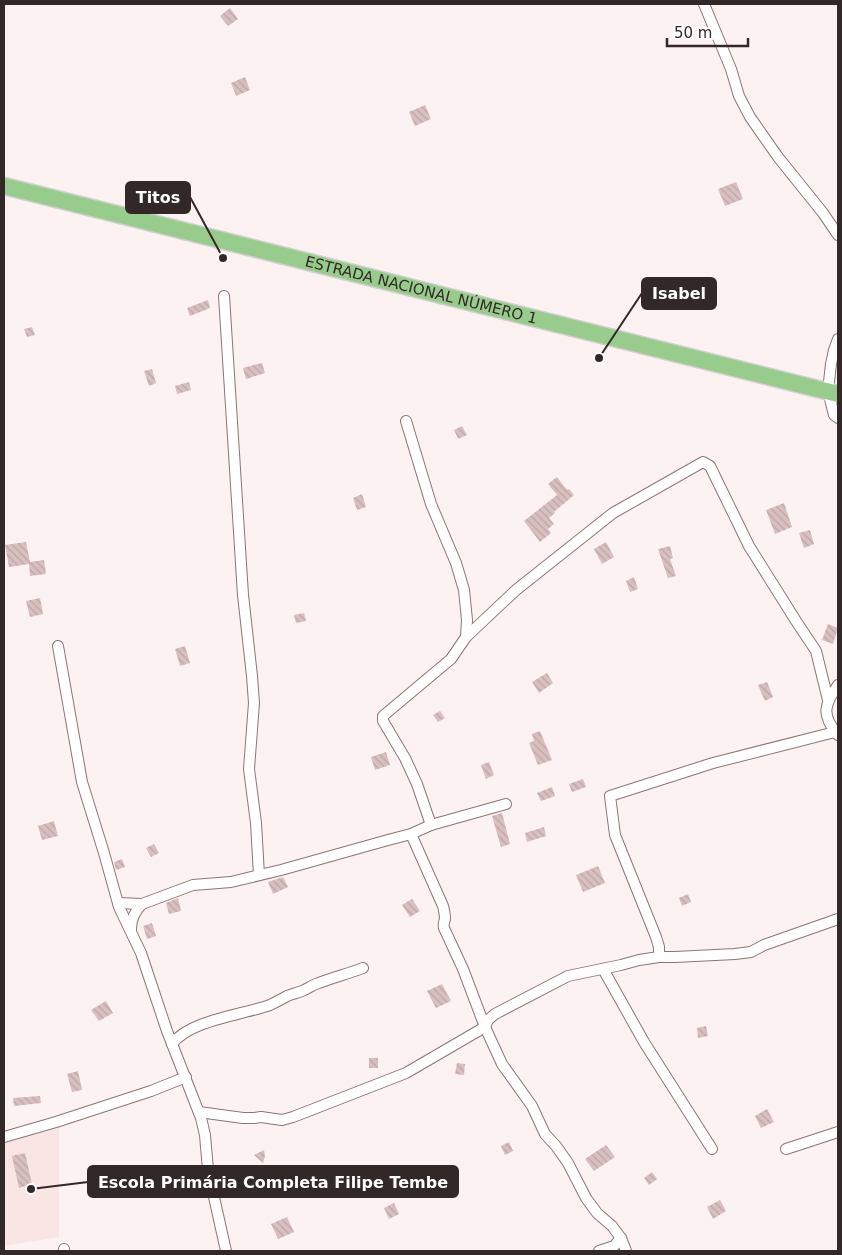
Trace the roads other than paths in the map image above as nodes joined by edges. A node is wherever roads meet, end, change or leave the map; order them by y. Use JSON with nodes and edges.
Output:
{"nodes":[{"id":1,"x":704,"y":4,"type":"edge"},
{"id":2,"x":4,"y":186,"type":"edge"},
{"id":3,"x":838,"y":235,"type":"edge"},
{"id":4,"x":224,"y":296,"type":"dead end"},
{"id":5,"x":838,"y":339,"type":"edge"},
{"id":6,"x":833,"y":392,"type":"edge"},
{"id":7,"x":838,"y":418,"type":"edge"},
{"id":8,"x":406,"y":421,"type":"dead end"},
{"id":9,"x":466,"y":637,"type":"junction"},
{"id":10,"x":58,"y":646,"type":"dead end"},
{"id":11,"x":838,"y":684,"type":"edge"},
{"id":12,"x":828,"y":700,"type":"junction"},
{"id":13,"x":837,"y":733,"type":"edge"},
{"id":14,"x":506,"y":804,"type":"dead end"},
{"id":15,"x":431,"y":826,"type":"junction"},
{"id":16,"x":410,"y":834,"type":"junction"},
{"id":17,"x":259,"y":875,"type":"junction"},
{"id":18,"x":118,"y":903,"type":"junction"},
{"id":19,"x":142,"y":904,"type":"junction"},
{"id":20,"x":838,"y":919,"type":"edge"},
{"id":21,"x":130,"y":929,"type":"junction"},
{"id":22,"x":659,"y":957,"type":"junction"},
{"id":23,"x":363,"y":968,"type":"dead end"},
{"id":24,"x":602,"y":969,"type":"junction"},
{"id":25,"x":485,"y":1027,"type":"junction"},
{"id":26,"x":172,"y":1044,"type":"junction"},
{"id":27,"x":186,"y":1077,"type":"junction"},
{"id":28,"x":199,"y":1112,"type":"junction"},
{"id":29,"x":212,"y":1114,"type":"junction"},
{"id":30,"x":203,"y":1124,"type":"junction"},
{"id":31,"x":838,"y":1132,"type":"edge"},
{"id":32,"x":4,"y":1137,"type":"edge"},
{"id":33,"x":712,"y":1149,"type":"dead end"},
{"id":34,"x":786,"y":1149,"type":"dead end"},
{"id":35,"x":621,"y":1238,"type":"junction"},
{"id":36,"x":226,"y":1251,"type":"edge"},
{"id":37,"x":599,"y":1251,"type":"edge"},
{"id":38,"x":626,"y":1251,"type":"edge"}],
"edges":[{"from":1,"to":3,"type":"street"},
{"from":2,"to":6,"type":"highway","name":"ESTRADA NACIONAL NÚMERO 1"},
{"from":4,"to":17,"type":"street"},
{"from":5,"to":6,"type":"street"},
{"from":6,"to":7,"type":"street"},
{"from":8,"to":9,"type":"street"},
{"from":9,"to":12,"type":"street"},
{"from":9,"to":15,"type":"street"},
{"from":10,"to":18,"type":"street"},
{"from":11,"to":12,"type":"street"},
{"from":12,"to":13,"type":"street"},
{"from":13,"to":22,"type":"street"},
{"from":14,"to":15,"type":"street"},
{"from":15,"to":16,"type":"street"},
{"from":16,"to":17,"type":"street"},
{"from":16,"to":25,"type":"street"},
{"from":17,"to":19,"type":"street"},
{"from":18,"to":19,"type":"street"},
{"from":18,"to":21,"type":"street"},
{"from":19,"to":21,"type":"street"},
{"from":20,"to":22,"type":"street"},
{"from":21,"to":26,"type":"street"},
{"from":22,"to":24,"type":"street"},
{"from":23,"to":26,"type":"street"},
{"from":24,"to":25,"type":"street"},
{"from":24,"to":33,"type":"street"},
{"from":25,"to":29,"type":"street"},
{"from":25,"to":35,"type":"street"},
{"from":26,"to":27,"type":"street"},
{"from":27,"to":28,"type":"street"},
{"from":27,"to":32,"type":"street"},
{"from":28,"to":29,"type":"street"},
{"from":28,"to":30,"type":"street"},
{"from":29,"to":30,"type":"street"},
{"from":30,"to":36,"type":"street"},
{"from":31,"to":34,"type":"street"},
{"from":35,"to":37,"type":"street"},
{"from":35,"to":38,"type":"street"}]}
